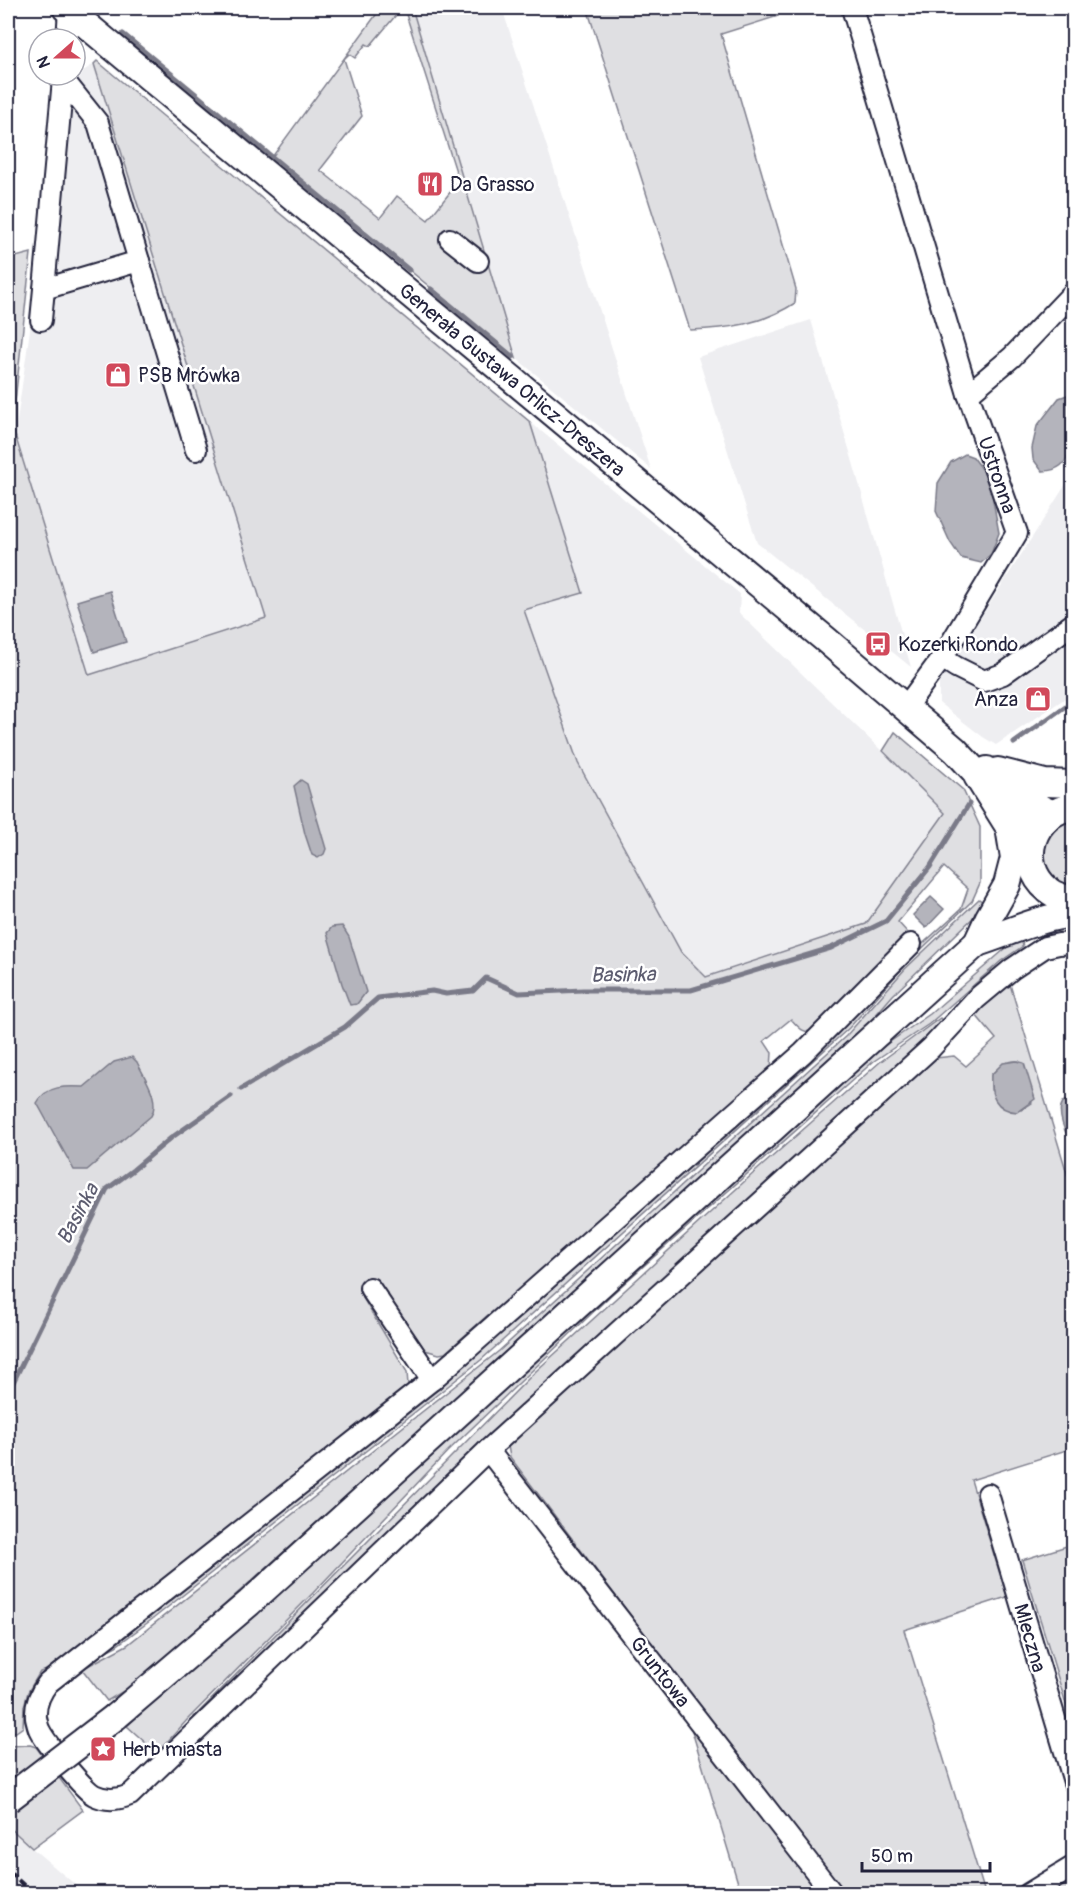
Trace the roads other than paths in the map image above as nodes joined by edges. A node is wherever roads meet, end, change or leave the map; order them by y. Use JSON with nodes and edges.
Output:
{"nodes":[{"id":1,"x":852,"y":8,"type":"edge"},
{"id":2,"x":67,"y":9,"type":"edge"},
{"id":3,"x":67,"y":27,"type":"edge"},
{"id":4,"x":62,"y":87,"type":"edge"},
{"id":5,"x":71,"y":87,"type":"edge"},
{"id":6,"x":450,"y":239,"type":"dead end"},
{"id":7,"x":139,"y":261,"type":"junction"},
{"id":8,"x":478,"y":261,"type":"dead end"},
{"id":9,"x":44,"y":289,"type":"junction"},
{"id":10,"x":1074,"y":292,"type":"edge"},
{"id":11,"x":41,"y":320,"type":"dead end"},
{"id":12,"x":968,"y":394,"type":"junction"},
{"id":13,"x":196,"y":450,"type":"dead end"},
{"id":14,"x":1074,"y":623,"type":"edge"},
{"id":15,"x":942,"y":658,"type":"junction"},
{"id":16,"x":905,"y":708,"type":"junction"},
{"id":17,"x":981,"y":772,"type":"junction"},
{"id":18,"x":1074,"y":784,"type":"edge"},
{"id":19,"x":1062,"y":810,"type":"edge"},
{"id":20,"x":1031,"y":851,"type":"junction"},
{"id":21,"x":1069,"y":903,"type":"edge"},
{"id":22,"x":996,"y":926,"type":"junction"},
{"id":23,"x":1074,"y":943,"type":"edge"},
{"id":24,"x":911,"y":944,"type":"dead end"},
{"id":25,"x":370,"y":1288,"type":"dead end"},
{"id":26,"x":432,"y":1380,"type":"junction"},
{"id":27,"x":488,"y":1450,"type":"junction"},
{"id":28,"x":988,"y":1494,"type":"dead end"},
{"id":29,"x":1074,"y":1782,"type":"edge"},
{"id":30,"x":8,"y":1799,"type":"edge"},
{"id":31,"x":1074,"y":1866,"type":"edge"},
{"id":32,"x":833,"y":1893,"type":"edge"},
{"id":33,"x":1028,"y":1893,"type":"edge"}],
"edges":[{"from":1,"to":12,"type":"street"},
{"from":2,"to":3,"type":"street"},
{"from":2,"to":16,"type":"main road","name":"Generała Gustawa Orlicz-Dreszera"},
{"from":4,"to":9,"type":"street"},
{"from":5,"to":7,"type":"street"},
{"from":6,"to":8,"type":"street"},
{"from":7,"to":9,"type":"street"},
{"from":7,"to":13,"type":"street"},
{"from":9,"to":11,"type":"street"},
{"from":10,"to":12,"type":"street"},
{"from":12,"to":15,"type":"street","name":"Ustronna"},
{"from":14,"to":15,"type":"street"},
{"from":15,"to":16,"type":"street","name":"Ustronna"},
{"from":16,"to":17,"type":"main road","name":"Generała Gustawa Orlicz-Dreszera"},
{"from":17,"to":18,"type":"main road"},
{"from":17,"to":19,"type":"main road","name":"Generała Gustawa Orlicz-Dreszera"},
{"from":17,"to":20,"type":"main road","name":"Generała Gustawa Orlicz-Dreszera"},
{"from":17,"to":22,"type":"main road"},
{"from":19,"to":20,"type":"main road"},
{"from":20,"to":21,"type":"main road","name":"Generała Gustawa Orlicz-Dreszera"},
{"from":20,"to":22,"type":"main road"},
{"from":21,"to":22,"type":"main road"},
{"from":22,"to":30,"type":"main road","bridge":true},
{"from":23,"to":27,"type":"street"},
{"from":24,"to":26,"type":"street"},
{"from":25,"to":26,"type":"street"},
{"from":26,"to":27,"type":"street"},
{"from":27,"to":32,"type":"street","name":"Gruntowa"},
{"from":28,"to":29,"type":"street","name":"Mleczna"},
{"from":31,"to":33,"type":"street"}]}
